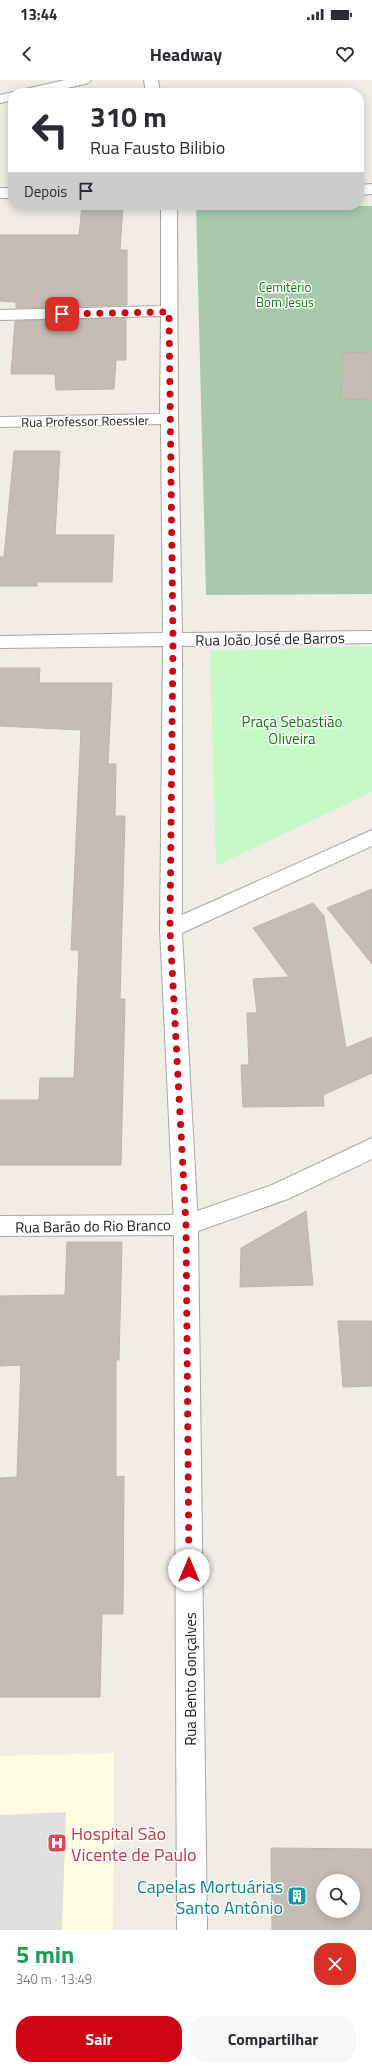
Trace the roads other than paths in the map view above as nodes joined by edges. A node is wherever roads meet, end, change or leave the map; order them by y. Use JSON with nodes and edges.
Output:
{"nodes":[{"id":1,"x":84,"y":80,"type":"edge"},
{"id":2,"x":48,"y":88,"type":"edge"},
{"id":3,"x":169,"y":210,"type":"edge"},
{"id":4,"x":169,"y":312,"type":"junction"},
{"id":5,"x":0,"y":315,"type":"edge"},
{"id":6,"x":169,"y":419,"type":"junction"},
{"id":7,"x":0,"y":422,"type":"edge"},
{"id":8,"x":372,"y":637,"type":"edge"},
{"id":9,"x":173,"y":640,"type":"junction"},
{"id":10,"x":0,"y":642,"type":"edge"},
{"id":11,"x":372,"y":837,"type":"edge"},
{"id":12,"x":170,"y":929,"type":"junction"},
{"id":13,"x":372,"y":1148,"type":"edge"},
{"id":14,"x":186,"y":1225,"type":"junction"},
{"id":15,"x":0,"y":1226,"type":"edge"},
{"id":16,"x":192,"y":1930,"type":"edge"}],
"edges":[{"from":1,"to":2,"type":"street"},
{"from":3,"to":4,"type":"street","name":"Rua Bento Gonçalves"},
{"from":4,"to":5,"type":"street"},
{"from":4,"to":6,"type":"street","name":"Rua Bento Gonçalves"},
{"from":6,"to":7,"type":"street","name":"Rua Professor Roessler"},
{"from":6,"to":9,"type":"street","name":"Rua Bento Gonçalves"},
{"from":8,"to":9,"type":"street","name":"Rua João José de Barros"},
{"from":9,"to":10,"type":"street","name":"Rua João José de Barros"},
{"from":9,"to":12,"type":"street","name":"Rua Bento Gonçalves"},
{"from":11,"to":12,"type":"street"},
{"from":12,"to":14,"type":"street","name":"Rua Bento Gonçalves"},
{"from":13,"to":14,"type":"street","name":"Rua Barão do Rio Branco"},
{"from":14,"to":15,"type":"street","name":"Rua Barão do Rio Branco"},
{"from":14,"to":16,"type":"street","name":"Rua Bento Gonçalves"}]}
